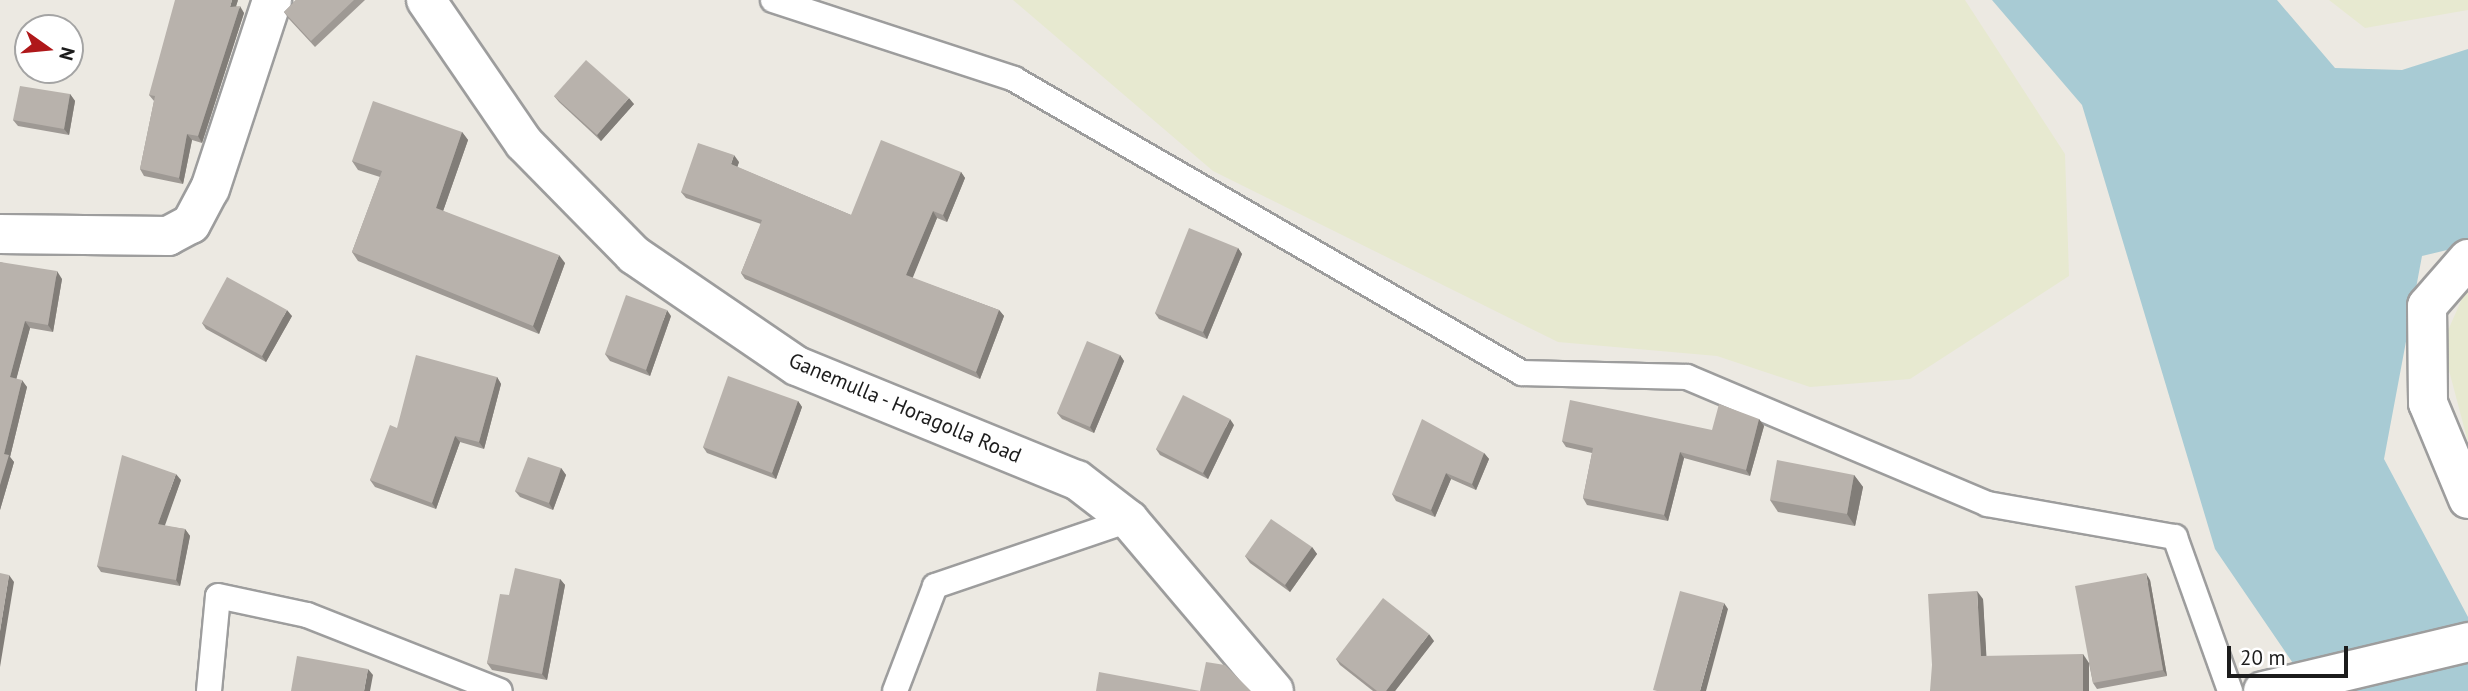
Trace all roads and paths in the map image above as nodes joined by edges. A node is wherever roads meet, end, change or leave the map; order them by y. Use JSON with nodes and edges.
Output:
{"nodes":[{"id":1,"x":272,"y":0,"type":"edge"},
{"id":2,"x":426,"y":0,"type":"edge"},
{"id":3,"x":773,"y":0,"type":"edge"},
{"id":4,"x":0,"y":234,"type":"edge"},
{"id":5,"x":2468,"y":259,"type":"edge"},
{"id":6,"x":2468,"y":499,"type":"edge"},
{"id":7,"x":1129,"y":520,"type":"junction"},
{"id":8,"x":2468,"y":642,"type":"edge"},
{"id":9,"x":209,"y":691,"type":"edge"},
{"id":10,"x":500,"y":691,"type":"edge"},
{"id":11,"x":895,"y":691,"type":"edge"},
{"id":12,"x":1274,"y":691,"type":"edge"},
{"id":13,"x":2230,"y":691,"type":"edge"},
{"id":14,"x":2263,"y":691,"type":"edge"}],
"edges":[{"from":1,"to":4,"type":"street"},
{"from":2,"to":7,"type":"street","name":"Ganemulla - Horagolla Road"},
{"from":3,"to":13,"type":"lane"},
{"from":5,"to":6,"type":"street"},
{"from":7,"to":11,"type":"lane"},
{"from":7,"to":12,"type":"street","name":"Ganemulla - Horagolla Road"},
{"from":8,"to":14,"type":"street"},
{"from":9,"to":10,"type":"lane"}]}
